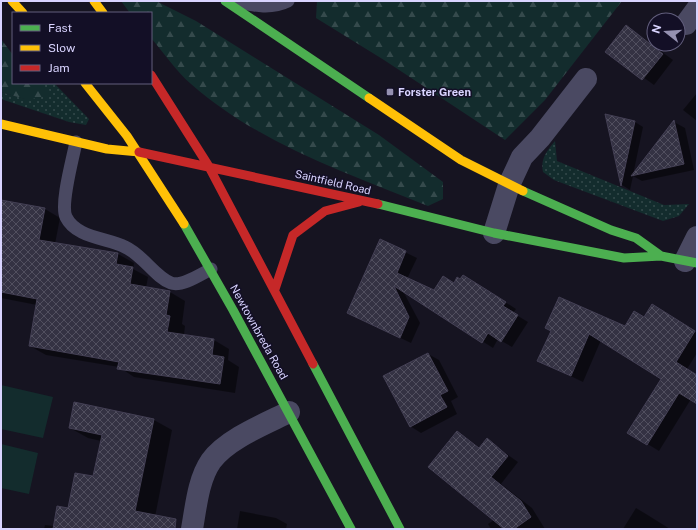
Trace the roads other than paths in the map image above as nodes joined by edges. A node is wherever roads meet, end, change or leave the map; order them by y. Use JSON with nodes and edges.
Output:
{"nodes":[{"id":1,"x":12,"y":1,"type":"edge"},
{"id":2,"x":94,"y":1,"type":"edge"},
{"id":3,"x":225,"y":1,"type":"edge"},
{"id":4,"x":231,"y":1,"type":"edge"},
{"id":5,"x":288,"y":1,"type":"edge"},
{"id":6,"x":23,"y":12,"type":"edge"},
{"id":7,"x":102,"y":12,"type":"edge"},
{"id":8,"x":152,"y":77,"type":"edge"},
{"id":9,"x":586,"y":79,"type":"dead end"},
{"id":10,"x":86,"y":84,"type":"edge"},
{"id":11,"x":1,"y":118,"type":"edge"},
{"id":12,"x":5,"y":125,"type":"edge"},
{"id":13,"x":76,"y":142,"type":"junction"},
{"id":14,"x":139,"y":152,"type":"junction"},
{"id":15,"x":208,"y":165,"type":"junction"},
{"id":16,"x":508,"y":185,"type":"junction"},
{"id":17,"x":362,"y":201,"type":"junction"},
{"id":18,"x":494,"y":233,"type":"junction"},
{"id":19,"x":697,"y":237,"type":"edge"},
{"id":20,"x":661,"y":256,"type":"junction"},
{"id":21,"x":691,"y":262,"type":"edge"},
{"id":22,"x":211,"y":269,"type":"junction"},
{"id":23,"x":275,"y":289,"type":"junction"},
{"id":24,"x":289,"y":412,"type":"junction"},
{"id":25,"x":192,"y":529,"type":"edge"},
{"id":26,"x":351,"y":529,"type":"edge"},
{"id":27,"x":400,"y":529,"type":"edge"}],
"edges":[{"from":1,"to":6,"type":"main road"},
{"from":2,"to":7,"type":"main road"},
{"from":3,"to":16,"type":"main road","name":"Saintfield Road"},
{"from":4,"to":5,"type":"lane"},
{"from":8,"to":15,"type":"main road"},
{"from":9,"to":16,"type":"street"},
{"from":10,"to":14,"type":"main road","name":"Newtownbreda Road"},
{"from":11,"to":12,"type":"main road"},
{"from":12,"to":13,"type":"main road","name":"Saintfield Road"},
{"from":13,"to":14,"type":"main road","name":"Saintfield Road"},
{"from":13,"to":22,"type":"lane"},
{"from":14,"to":15,"type":"main road","name":"Saintfield Road"},
{"from":14,"to":22,"type":"main road","name":"Newtownbreda Road"},
{"from":15,"to":17,"type":"main road","name":"Saintfield Road"},
{"from":15,"to":23,"type":"main road"},
{"from":16,"to":18,"type":"street"},
{"from":16,"to":20,"type":"main road","name":"Saintfield Road"},
{"from":17,"to":18,"type":"main road","name":"Saintfield Road"},
{"from":17,"to":23,"type":"main road"},
{"from":18,"to":20,"type":"main road","name":"Saintfield Road"},
{"from":19,"to":21,"type":"street"},
{"from":20,"to":21,"type":"main road","name":"Saintfield Road"},
{"from":22,"to":24,"type":"main road","name":"Newtownbreda Road"},
{"from":23,"to":27,"type":"main road"},
{"from":24,"to":25,"type":"street"},
{"from":24,"to":26,"type":"main road","name":"Newtownbreda Road"}]}
